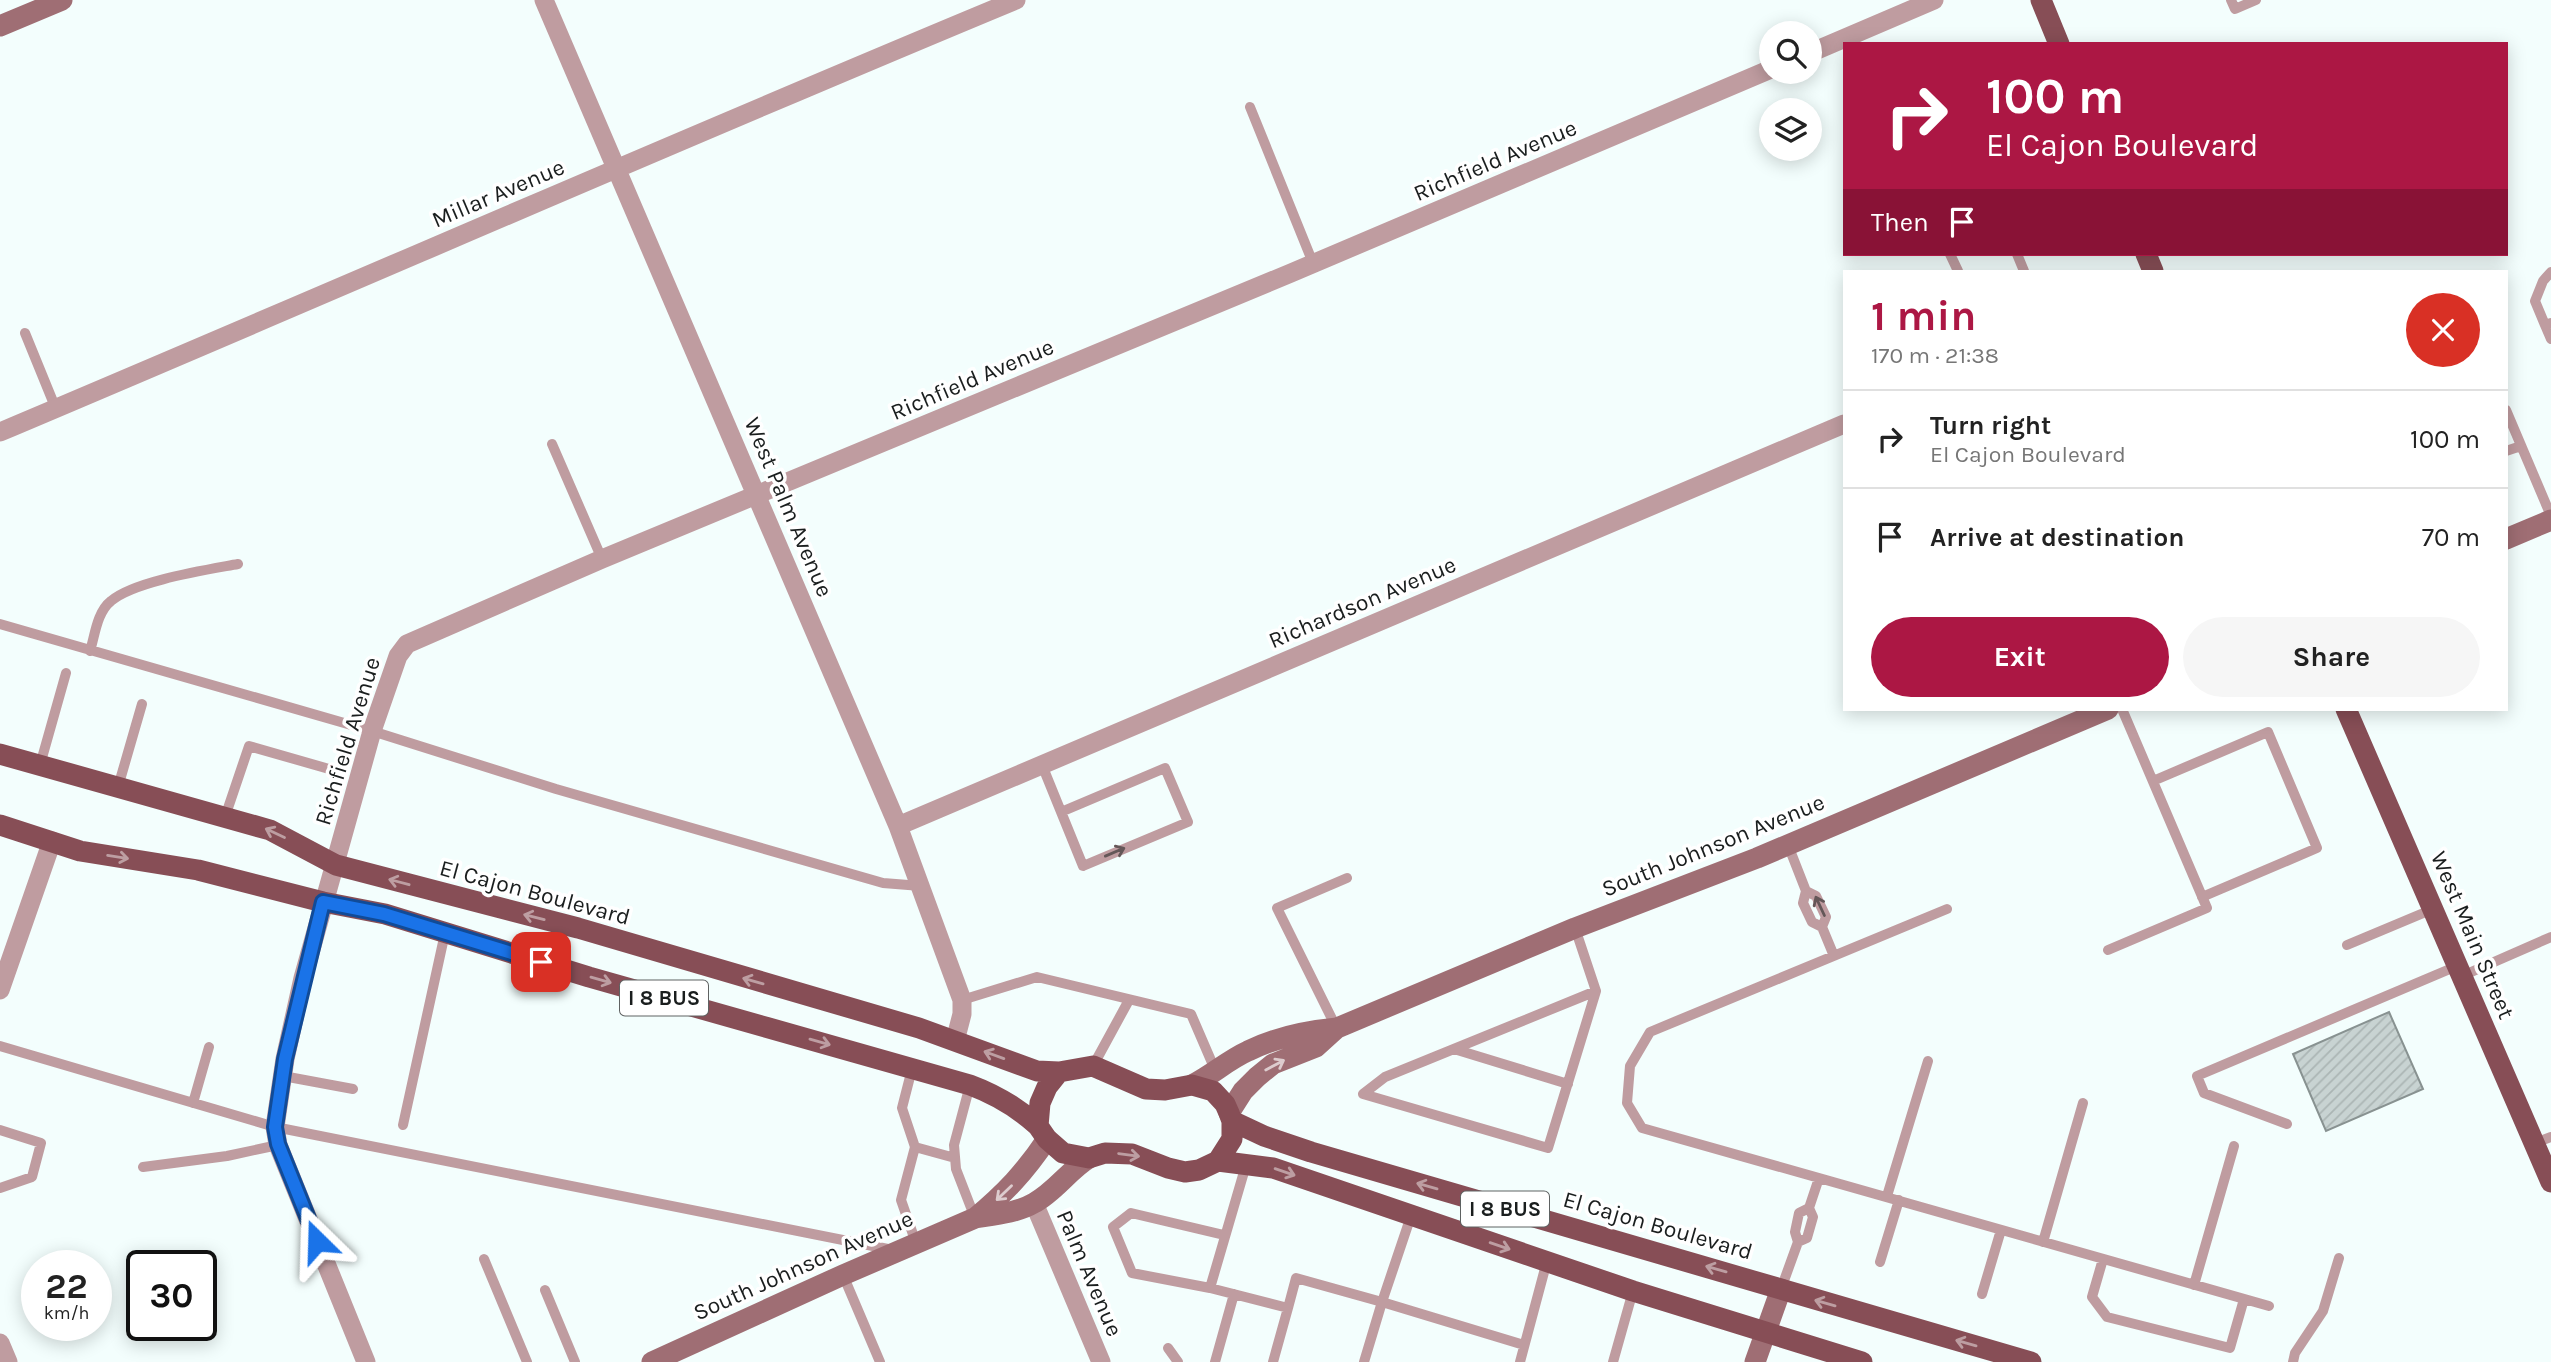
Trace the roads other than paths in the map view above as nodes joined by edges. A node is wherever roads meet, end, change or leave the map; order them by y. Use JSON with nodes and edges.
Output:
{"nodes":[{"id":1,"x":62,"y":0,"type":"edge"},
{"id":2,"x":544,"y":0,"type":"edge"},
{"id":3,"x":1016,"y":0,"type":"edge"},
{"id":4,"x":1934,"y":0,"type":"edge"},
{"id":5,"x":2041,"y":0,"type":"edge"},
{"id":6,"x":2231,"y":0,"type":"edge"},
{"id":7,"x":2256,"y":0,"type":"edge"},
{"id":8,"x":0,"y":26,"type":"edge"},
{"id":9,"x":2058,"y":42,"type":"edge"},
{"id":10,"x":1822,"y":48,"type":"edge"},
{"id":11,"x":1759,"y":74,"type":"edge"},
{"id":12,"x":1250,"y":107,"type":"dead end"},
{"id":13,"x":615,"y":170,"type":"junction"},
{"id":14,"x":1313,"y":263,"type":"junction"},
{"id":15,"x":2551,"y":272,"type":"edge"},
{"id":16,"x":2548,"y":324,"type":"edge"},
{"id":17,"x":25,"y":333,"type":"dead end"},
{"id":18,"x":2551,"y":339,"type":"edge"},
{"id":19,"x":56,"y":409,"type":"junction"},
{"id":20,"x":2508,"y":415,"type":"edge"},
{"id":21,"x":1843,"y":424,"type":"edge"},
{"id":22,"x":0,"y":432,"type":"edge"},
{"id":23,"x":552,"y":444,"type":"dead end"},
{"id":24,"x":2521,"y":446,"type":"junction"},
{"id":25,"x":2508,"y":450,"type":"edge"},
{"id":26,"x":758,"y":495,"type":"junction"},
{"id":27,"x":2551,"y":518,"type":"edge"},
{"id":28,"x":2508,"y":539,"type":"edge"},
{"id":29,"x":602,"y":559,"type":"junction"},
{"id":30,"x":238,"y":564,"type":"dead end"},
{"id":31,"x":0,"y":624,"type":"edge"},
{"id":32,"x":90,"y":651,"type":"junction"},
{"id":33,"x":66,"y":673,"type":"dead end"},
{"id":34,"x":142,"y":704,"type":"dead end"},
{"id":35,"x":2103,"y":711,"type":"edge"},
{"id":36,"x":2123,"y":711,"type":"edge"},
{"id":37,"x":2348,"y":711,"type":"edge"},
{"id":38,"x":372,"y":731,"type":"junction"},
{"id":39,"x":0,"y":754,"type":"edge"},
{"id":40,"x":40,"y":765,"type":"junction"},
{"id":41,"x":1042,"y":765,"type":"junction"},
{"id":42,"x":329,"y":769,"type":"dead end"},
{"id":43,"x":2153,"y":781,"type":"junction"},
{"id":44,"x":118,"y":787,"type":"junction"},
{"id":45,"x":1061,"y":812,"type":"junction"},
{"id":46,"x":225,"y":817,"type":"junction"},
{"id":47,"x":0,"y":825,"type":"edge"},
{"id":48,"x":898,"y":826,"type":"junction"},
{"id":49,"x":52,"y":842,"type":"junction"},
{"id":50,"x":1787,"y":845,"type":"junction"},
{"id":51,"x":336,"y":865,"type":"junction"},
{"id":52,"x":1347,"y":878,"type":"dead end"},
{"id":53,"x":921,"y":886,"type":"junction"},
{"id":54,"x":2202,"y":897,"type":"junction"},
{"id":55,"x":323,"y":902,"type":"junction"},
{"id":56,"x":1947,"y":909,"type":"dead end"},
{"id":57,"x":2433,"y":909,"type":"junction"},
{"id":58,"x":1575,"y":928,"type":"junction"},
{"id":59,"x":446,"y":932,"type":"junction"},
{"id":60,"x":2551,"y":937,"type":"edge"},
{"id":61,"x":2347,"y":946,"type":"dead end"},
{"id":62,"x":2108,"y":950,"type":"dead end"},
{"id":63,"x":1834,"y":956,"type":"junction"},
{"id":64,"x":2460,"y":971,"type":"junction"},
{"id":65,"x":0,"y":990,"type":"edge"},
{"id":66,"x":1595,"y":991,"type":"junction"},
{"id":67,"x":962,"y":1000,"type":"junction"},
{"id":68,"x":1129,"y":1000,"type":"junction"},
{"id":69,"x":1337,"y":1028,"type":"junction"},
{"id":70,"x":955,"y":1041,"type":"junction"},
{"id":71,"x":0,"y":1046,"type":"edge"},
{"id":72,"x":209,"y":1047,"type":"dead end"},
{"id":73,"x":1453,"y":1049,"type":"junction"},
{"id":74,"x":1928,"y":1061,"type":"dead end"},
{"id":75,"x":1093,"y":1066,"type":"junction"},
{"id":76,"x":912,"y":1069,"type":"junction"},
{"id":77,"x":1059,"y":1072,"type":"junction"},
{"id":78,"x":1216,"y":1072,"type":"junction"},
{"id":79,"x":282,"y":1076,"type":"junction"},
{"id":80,"x":1568,"y":1084,"type":"junction"},
{"id":81,"x":970,"y":1085,"type":"junction"},
{"id":82,"x":1192,"y":1085,"type":"junction"},
{"id":83,"x":353,"y":1089,"type":"dead end"},
{"id":84,"x":193,"y":1103,"type":"junction"},
{"id":85,"x":2083,"y":1104,"type":"dead end"},
{"id":86,"x":1231,"y":1117,"type":"junction"},
{"id":87,"x":2287,"y":1124,"type":"dead end"},
{"id":88,"x":403,"y":1125,"type":"dead end"},
{"id":89,"x":0,"y":1130,"type":"edge"},
{"id":90,"x":1042,"y":1132,"type":"junction"},
{"id":91,"x":277,"y":1136,"type":"junction"},
{"id":92,"x":2543,"y":1140,"type":"edge"},
{"id":93,"x":2234,"y":1146,"type":"dead end"},
{"id":94,"x":915,"y":1147,"type":"junction"},
{"id":95,"x":955,"y":1158,"type":"junction"},
{"id":96,"x":1089,"y":1158,"type":"junction"},
{"id":97,"x":1218,"y":1161,"type":"junction"},
{"id":98,"x":1246,"y":1164,"type":"junction"},
{"id":99,"x":143,"y":1167,"type":"dead end"},
{"id":100,"x":1819,"y":1178,"type":"junction"},
{"id":101,"x":2551,"y":1182,"type":"edge"},
{"id":102,"x":0,"y":1188,"type":"edge"},
{"id":103,"x":1887,"y":1196,"type":"junction"},
{"id":104,"x":1899,"y":1200,"type":"junction"},
{"id":105,"x":1034,"y":1203,"type":"junction"},
{"id":106,"x":1411,"y":1216,"type":"junction"},
{"id":107,"x":975,"y":1218,"type":"junction"},
{"id":108,"x":2001,"y":1230,"type":"junction"},
{"id":109,"x":1224,"y":1235,"type":"junction"},
{"id":110,"x":2043,"y":1242,"type":"junction"},
{"id":111,"x":906,"y":1247,"type":"junction"},
{"id":112,"x":2339,"y":1258,"type":"dead end"},
{"id":113,"x":484,"y":1259,"type":"dead end"},
{"id":114,"x":2103,"y":1259,"type":"junction"},
{"id":115,"x":1547,"y":1261,"type":"junction"},
{"id":116,"x":1880,"y":1262,"type":"dead end"},
{"id":117,"x":842,"y":1275,"type":"junction"},
{"id":118,"x":2194,"y":1285,"type":"junction"},
{"id":119,"x":1210,"y":1288,"type":"junction"},
{"id":120,"x":1781,"y":1289,"type":"junction"},
{"id":121,"x":545,"y":1290,"type":"dead end"},
{"id":122,"x":1633,"y":1291,"type":"junction"},
{"id":123,"x":1234,"y":1294,"type":"junction"},
{"id":124,"x":1982,"y":1294,"type":"dead end"},
{"id":125,"x":2244,"y":1299,"type":"junction"},
{"id":126,"x":1382,"y":1302,"type":"junction"},
{"id":127,"x":2269,"y":1306,"type":"dead end"},
{"id":128,"x":1288,"y":1308,"type":"junction"},
{"id":129,"x":1767,"y":1331,"type":"junction"},
{"id":130,"x":0,"y":1343,"type":"edge"},
{"id":131,"x":1524,"y":1345,"type":"junction"},
{"id":132,"x":1168,"y":1348,"type":"dead end"},
{"id":133,"x":8,"y":1362,"type":"edge"},
{"id":134,"x":366,"y":1362,"type":"edge"},
{"id":135,"x":527,"y":1362,"type":"edge"},
{"id":136,"x":575,"y":1362,"type":"edge"},
{"id":137,"x":652,"y":1362,"type":"edge"},
{"id":138,"x":880,"y":1362,"type":"edge"},
{"id":139,"x":1101,"y":1362,"type":"edge"},
{"id":140,"x":1178,"y":1362,"type":"edge"},
{"id":141,"x":1214,"y":1362,"type":"edge"},
{"id":142,"x":1273,"y":1362,"type":"edge"},
{"id":143,"x":1364,"y":1362,"type":"edge"},
{"id":144,"x":1520,"y":1362,"type":"edge"},
{"id":145,"x":1613,"y":1362,"type":"edge"},
{"id":146,"x":1755,"y":1362,"type":"edge"},
{"id":147,"x":1862,"y":1362,"type":"edge"},
{"id":148,"x":2031,"y":1362,"type":"edge"},
{"id":149,"x":2293,"y":1362,"type":"edge"}],
"edges":[{"from":1,"to":8,"type":"main road"},
{"from":2,"to":13,"type":"street","name":"West Palm Avenue"},
{"from":3,"to":13,"type":"street","name":"Millar Avenue"},
{"from":4,"to":10,"type":"street"},
{"from":5,"to":9,"type":"main road"},
{"from":6,"to":7,"type":"lane"},
{"from":11,"to":14,"type":"street","name":"Richfield Avenue"},
{"from":12,"to":14,"type":"lane"},
{"from":13,"to":19,"type":"street","name":"Millar Avenue"},
{"from":13,"to":26,"type":"street","name":"West Palm Avenue"},
{"from":14,"to":26,"type":"street","name":"Richfield Avenue"},
{"from":15,"to":16,"type":"lane"},
{"from":16,"to":18,"type":"lane"},
{"from":17,"to":19,"type":"lane"},
{"from":19,"to":22,"type":"street","name":"Millar Avenue"},
{"from":20,"to":24,"type":"lane"},
{"from":21,"to":41,"type":"street","name":"Richardson Avenue"},
{"from":23,"to":29,"type":"lane"},
{"from":24,"to":25,"type":"lane"},
{"from":24,"to":27,"type":"lane"},
{"from":26,"to":29,"type":"street","name":"Richfield Avenue"},
{"from":26,"to":48,"type":"street","name":"West Palm Avenue"},
{"from":27,"to":28,"type":"main road"},
{"from":29,"to":38,"type":"street","name":"Richfield Avenue"},
{"from":30,"to":32,"type":"lane"},
{"from":31,"to":32,"type":"lane"},
{"from":32,"to":38,"type":"lane"},
{"from":33,"to":40,"type":"lane"},
{"from":34,"to":44,"type":"lane"},
{"from":35,"to":50,"type":"main road","name":"South Johnson Avenue"},
{"from":36,"to":43,"type":"lane"},
{"from":37,"to":57,"type":"main road","name":"West Main Street"},
{"from":38,"to":51,"type":"street","name":"Richfield Avenue"},
{"from":38,"to":53,"type":"lane"},
{"from":39,"to":40,"type":"main road","name":"El Cajon Boulevard","number":"I 8 BUS"},
{"from":40,"to":44,"type":"main road","name":"El Cajon Boulevard","number":"I 8 BUS"},
{"from":41,"to":45,"type":"lane"},
{"from":41,"to":48,"type":"street","name":"Richardson Avenue"},
{"from":42,"to":46,"type":"lane"},
{"from":43,"to":54,"type":"lane"},
{"from":43,"to":54,"type":"lane"},
{"from":44,"to":46,"type":"main road","name":"El Cajon Boulevard","number":"I 8 BUS"},
{"from":45,"to":45,"type":"lane","one_way":true},
{"from":51,"to":46,"type":"main road","name":"El Cajon Boulevard","number":"I 8 BUS","one_way":true},
{"from":47,"to":49,"type":"main road","number":"I 8 BUS"},
{"from":48,"to":53,"type":"street","name":"West Palm Avenue"},
{"from":49,"to":55,"type":"main road","number":"I 8 BUS","one_way":true},
{"from":49,"to":65,"type":"street"},
{"from":50,"to":58,"type":"main road","name":"South Johnson Avenue"},
{"from":50,"to":63,"type":"lane"},
{"from":51,"to":55,"type":"street","name":"Richfield Avenue"},
{"from":70,"to":51,"type":"main road","name":"El Cajon Boulevard","number":"I 8 BUS","one_way":true},
{"from":52,"to":69,"type":"lane"},
{"from":53,"to":67,"type":"street","name":"West Palm Avenue"},
{"from":54,"to":62,"type":"lane"},
{"from":55,"to":59,"type":"main road","number":"I 8 BUS"},
{"from":55,"to":79,"type":"street","name":"Richfield Avenue"},
{"from":56,"to":63,"type":"lane"},
{"from":57,"to":61,"type":"lane"},
{"from":57,"to":64,"type":"main road","name":"West Main Street"},
{"from":58,"to":66,"type":"lane"},
{"from":58,"to":69,"type":"main road","name":"South Johnson Avenue"},
{"from":59,"to":76,"type":"main road","number":"I 8 BUS","one_way":true},
{"from":59,"to":88,"type":"lane"},
{"from":60,"to":64,"type":"lane"},
{"from":63,"to":100,"type":"lane"},
{"from":64,"to":87,"type":"lane"},
{"from":64,"to":92,"type":"main road","name":"West Main Street"},
{"from":66,"to":73,"type":"lane"},
{"from":66,"to":80,"type":"lane"},
{"from":67,"to":68,"type":"lane"},
{"from":67,"to":70,"type":"street","name":"West Palm Avenue"},
{"from":68,"to":75,"type":"lane"},
{"from":68,"to":78,"type":"lane"},
{"from":69,"to":78,"type":"main road","name":"South Johnson Avenue"},
{"from":86,"to":69,"type":"main road","name":"South Johnson Avenue","one_way":true},
{"from":77,"to":70,"type":"main road","name":"El Cajon Boulevard","number":"I 8 BUS","one_way":true},
{"from":71,"to":84,"type":"lane"},
{"from":72,"to":84,"type":"lane"},
{"from":73,"to":80,"type":"lane"},
{"from":73,"to":80,"type":"lane"},
{"from":74,"to":103,"type":"lane"},
{"from":75,"to":77,"type":"main road","number":"I 8 BUS"},
{"from":75,"to":82,"type":"main road"},
{"from":76,"to":81,"type":"main road","number":"I 8 BUS"},
{"from":76,"to":94,"type":"lane"},
{"from":77,"to":90,"type":"main road"},
{"from":78,"to":82,"type":"main road","name":"South Johnson Avenue"},
{"from":79,"to":83,"type":"lane"},
{"from":79,"to":91,"type":"street","name":"Richfield Avenue"},
{"from":81,"to":90,"type":"main road","number":"I 8 BUS"},
{"from":81,"to":95,"type":"lane"},
{"from":82,"to":86,"type":"main road","number":"I 8 BUS"},
{"from":84,"to":91,"type":"lane"},
{"from":85,"to":110,"type":"lane"},
{"from":86,"to":97,"type":"main road"},
{"from":120,"to":86,"type":"main road","name":"El Cajon Boulevard","number":"I 8 BUS","one_way":true},
{"from":89,"to":102,"type":"lane"},
{"from":90,"to":96,"type":"main road","number":"I 8 BUS"},
{"from":90,"to":107,"type":"main road","name":"South Johnson Avenue","one_way":true},
{"from":91,"to":99,"type":"lane"},
{"from":91,"to":111,"type":"lane"},
{"from":91,"to":134,"type":"street"},
{"from":92,"to":101,"type":"main road","name":"West Main Street"},
{"from":93,"to":118,"type":"lane"},
{"from":94,"to":95,"type":"lane"},
{"from":94,"to":111,"type":"lane"},
{"from":95,"to":107,"type":"lane"},
{"from":96,"to":97,"type":"main road","number":"I 8 BUS","one_way":true},
{"from":96,"to":105,"type":"main road","name":"South Johnson Avenue"},
{"from":97,"to":98,"type":"main road","number":"I 8 BUS"},
{"from":98,"to":106,"type":"main road","number":"I 8 BUS","one_way":true},
{"from":98,"to":109,"type":"lane"},
{"from":100,"to":103,"type":"lane"},
{"from":100,"to":120,"type":"lane"},
{"from":103,"to":104,"type":"lane"},
{"from":104,"to":108,"type":"lane"},
{"from":104,"to":116,"type":"lane"},
{"from":105,"to":107,"type":"main road","name":"South Johnson Avenue"},
{"from":105,"to":139,"type":"street","name":"Palm Avenue"},
{"from":106,"to":115,"type":"main road","number":"I 8 BUS","one_way":true},
{"from":106,"to":126,"type":"lane"},
{"from":107,"to":111,"type":"main road","name":"South Johnson Avenue"},
{"from":108,"to":110,"type":"lane"},
{"from":108,"to":124,"type":"lane"},
{"from":109,"to":119,"type":"lane"},
{"from":109,"to":119,"type":"lane"},
{"from":110,"to":114,"type":"lane"},
{"from":111,"to":117,"type":"main road","name":"South Johnson Avenue"},
{"from":112,"to":149,"type":"lane"},
{"from":113,"to":135,"type":"lane"},
{"from":114,"to":118,"type":"lane"},
{"from":114,"to":125,"type":"lane"},
{"from":115,"to":122,"type":"main road","number":"I 8 BUS"},
{"from":115,"to":131,"type":"lane"},
{"from":117,"to":137,"type":"main road","name":"South Johnson Avenue"},
{"from":117,"to":138,"type":"lane"},
{"from":118,"to":125,"type":"lane"},
{"from":119,"to":123,"type":"lane"},
{"from":120,"to":129,"type":"main road"},
{"from":148,"to":120,"type":"main road","name":"El Cajon Boulevard","number":"I 8 BUS","one_way":true},
{"from":121,"to":136,"type":"lane"},
{"from":122,"to":129,"type":"main road","number":"I 8 BUS"},
{"from":122,"to":145,"type":"lane"},
{"from":123,"to":128,"type":"lane"},
{"from":123,"to":141,"type":"lane"},
{"from":125,"to":127,"type":"lane"},
{"from":126,"to":128,"type":"lane"},
{"from":126,"to":131,"type":"lane"},
{"from":126,"to":143,"type":"lane"},
{"from":128,"to":142,"type":"lane"},
{"from":129,"to":146,"type":"main road"},
{"from":129,"to":147,"type":"main road","number":"I 8 BUS"},
{"from":130,"to":133,"type":"street"},
{"from":131,"to":144,"type":"lane"},
{"from":132,"to":140,"type":"lane"}]}
